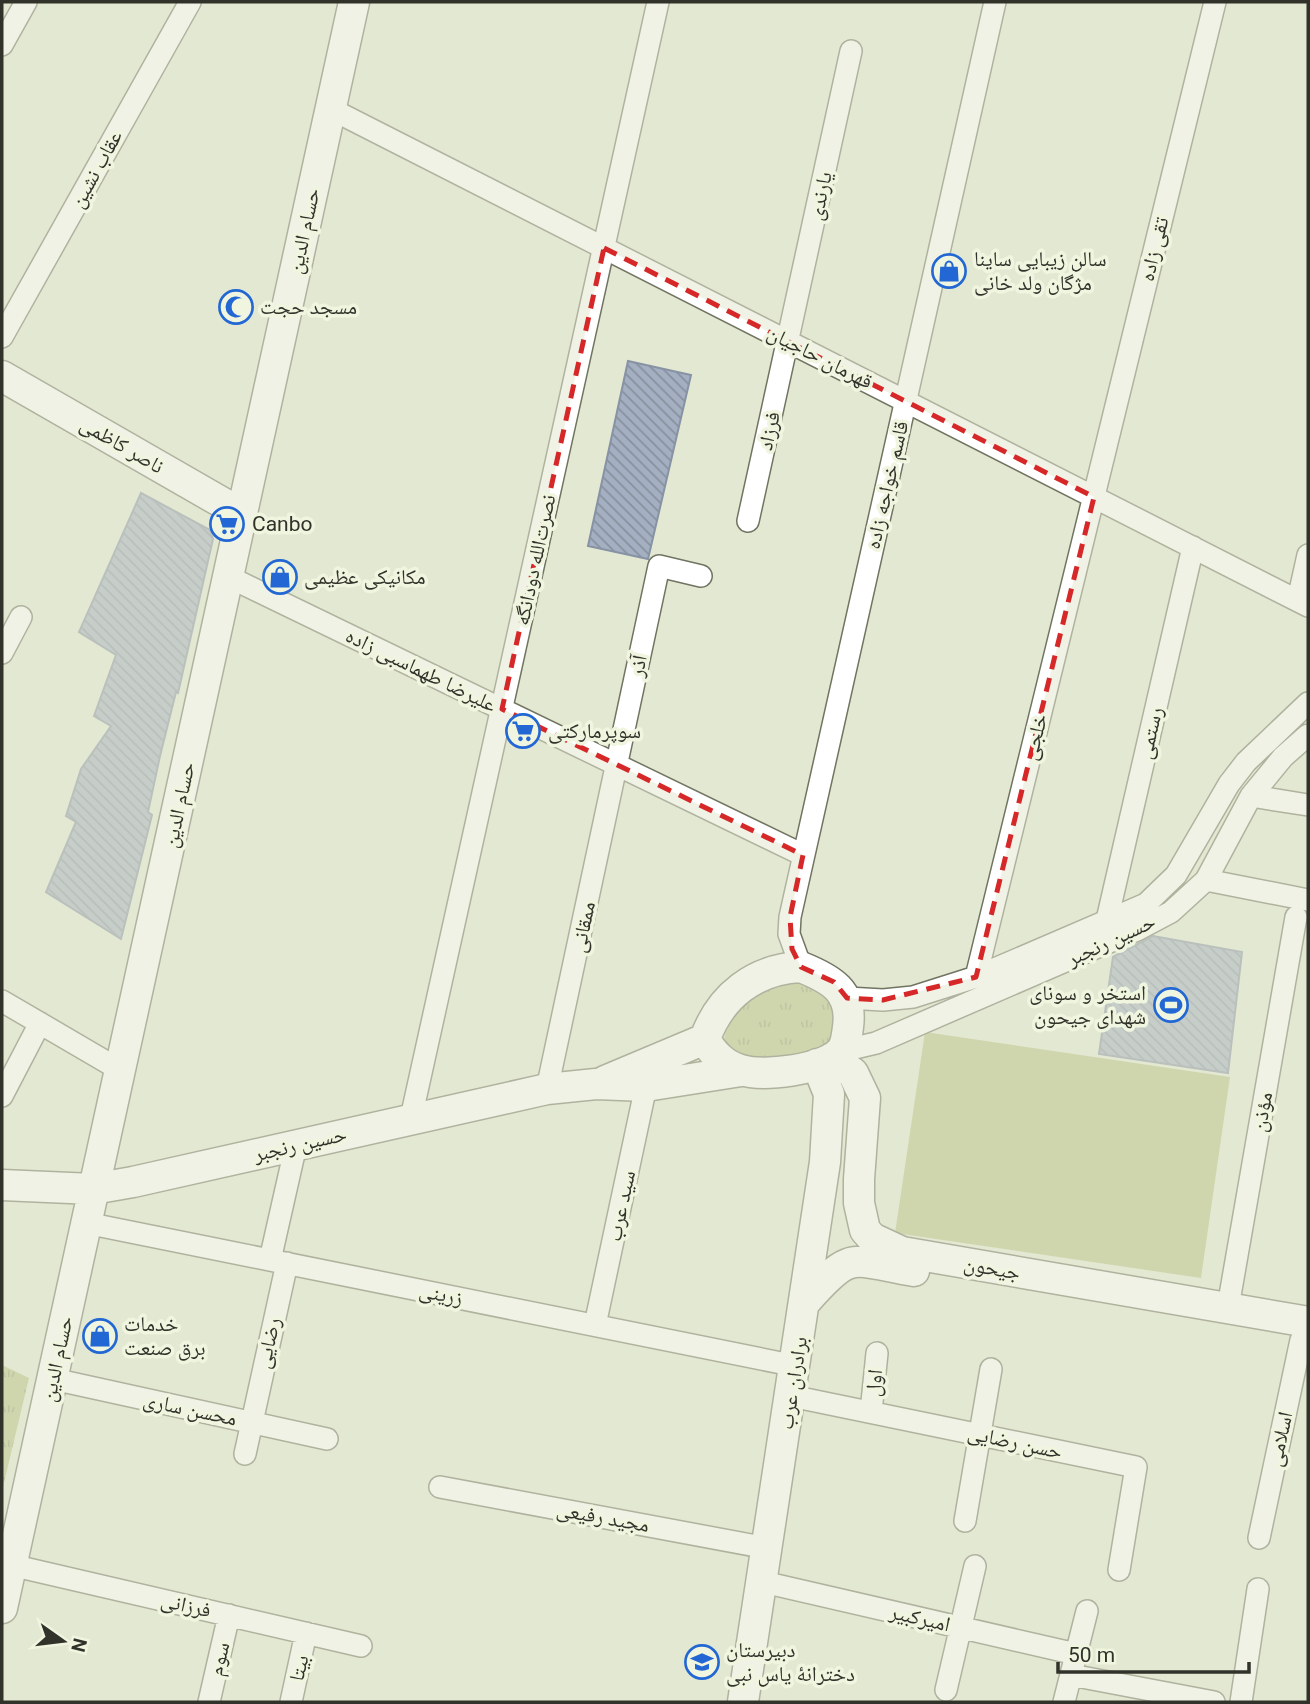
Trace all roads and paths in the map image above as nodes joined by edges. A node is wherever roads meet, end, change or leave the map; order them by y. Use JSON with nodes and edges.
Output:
{"nodes":[{"id":1,"x":26,"y":2,"type":"edge"},
{"id":2,"x":190,"y":2,"type":"edge"},
{"id":3,"x":354,"y":2,"type":"edge"},
{"id":4,"x":658,"y":2,"type":"edge"},
{"id":5,"x":995,"y":2,"type":"edge"},
{"id":6,"x":1215,"y":2,"type":"edge"},
{"id":7,"x":2,"y":45,"type":"edge"},
{"id":8,"x":850,"y":51,"type":"dead end"},
{"id":9,"x":331,"y":110,"type":"junction"},
{"id":10,"x":604,"y":248,"type":"junction"},
{"id":11,"x":2,"y":337,"type":"edge"},
{"id":12,"x":789,"y":342,"type":"junction"},
{"id":13,"x":2,"y":376,"type":"edge"},
{"id":14,"x":905,"y":401,"type":"junction"},
{"id":15,"x":1094,"y":497,"type":"junction"},
{"id":16,"x":242,"y":514,"type":"junction"},
{"id":17,"x":748,"y":521,"type":"dead end"},
{"id":18,"x":1193,"y":547,"type":"junction"},
{"id":19,"x":1308,"y":555,"type":"edge"},
{"id":20,"x":701,"y":576,"type":"dead end"},
{"id":21,"x":229,"y":577,"type":"junction"},
{"id":22,"x":1303,"y":603,"type":"edge"},
{"id":23,"x":21,"y":617,"type":"dead end"},
{"id":24,"x":2,"y":653,"type":"edge"},
{"id":25,"x":1308,"y":704,"type":"edge"},
{"id":26,"x":502,"y":709,"type":"junction"},
{"id":27,"x":1308,"y":736,"type":"edge"},
{"id":28,"x":618,"y":766,"type":"junction"},
{"id":29,"x":1251,"y":796,"type":"junction"},
{"id":30,"x":1308,"y":805,"type":"edge"},
{"id":31,"x":803,"y":855,"type":"junction"},
{"id":32,"x":1206,"y":880,"type":"junction"},
{"id":33,"x":1302,"y":908,"type":"edge"},
{"id":34,"x":1107,"y":920,"type":"junction"},
{"id":35,"x":801,"y":967,"type":"junction"},
{"id":36,"x":976,"y":977,"type":"junction"},
{"id":37,"x":847,"y":998,"type":"junction"},
{"id":38,"x":2,"y":1001,"type":"edge"},
{"id":39,"x":40,"y":1024,"type":"junction"},
{"id":40,"x":705,"y":1039,"type":"junction"},
{"id":41,"x":830,"y":1058,"type":"junction"},
{"id":42,"x":120,"y":1070,"type":"junction"},
{"id":43,"x":741,"y":1070,"type":"junction"},
{"id":44,"x":596,"y":1084,"type":"junction"},
{"id":45,"x":646,"y":1086,"type":"junction"},
{"id":46,"x":547,"y":1089,"type":"junction"},
{"id":47,"x":2,"y":1096,"type":"edge"},
{"id":48,"x":411,"y":1118,"type":"junction"},
{"id":49,"x":296,"y":1145,"type":"junction"},
{"id":50,"x":2,"y":1185,"type":"edge"},
{"id":51,"x":93,"y":1189,"type":"junction"},
{"id":52,"x":86,"y":1223,"type":"junction"},
{"id":53,"x":278,"y":1262,"type":"junction"},
{"id":54,"x":806,"y":1301,"type":"junction"},
{"id":55,"x":1228,"y":1307,"type":"junction"},
{"id":56,"x":596,"y":1325,"type":"junction"},
{"id":57,"x":1306,"y":1334,"type":"edge"},
{"id":58,"x":877,"y":1353,"type":"dead end"},
{"id":59,"x":796,"y":1366,"type":"junction"},
{"id":60,"x":991,"y":1369,"type":"dead end"},
{"id":61,"x":52,"y":1379,"type":"junction"},
{"id":62,"x":791,"y":1396,"type":"junction"},
{"id":63,"x":871,"y":1412,"type":"junction"},
{"id":64,"x":250,"y":1422,"type":"junction"},
{"id":65,"x":979,"y":1435,"type":"junction"},
{"id":66,"x":327,"y":1439,"type":"dead end"},
{"id":67,"x":245,"y":1454,"type":"dead end"},
{"id":68,"x":440,"y":1487,"type":"dead end"},
{"id":69,"x":965,"y":1521,"type":"dead end"},
{"id":70,"x":1259,"y":1538,"type":"dead end"},
{"id":71,"x":767,"y":1548,"type":"junction"},
{"id":72,"x":11,"y":1565,"type":"junction"},
{"id":73,"x":975,"y":1566,"type":"dead end"},
{"id":74,"x":1119,"y":1570,"type":"dead end"},
{"id":75,"x":763,"y":1582,"type":"junction"},
{"id":76,"x":1258,"y":1589,"type":"dead end"},
{"id":77,"x":2,"y":1608,"type":"edge"},
{"id":78,"x":1087,"y":1611,"type":"dead end"},
{"id":79,"x":229,"y":1615,"type":"junction"},
{"id":80,"x":962,"y":1628,"type":"junction"},
{"id":81,"x":306,"y":1633,"type":"junction"},
{"id":82,"x":361,"y":1646,"type":"dead end"},
{"id":83,"x":1074,"y":1664,"type":"junction"},
{"id":84,"x":946,"y":1690,"type":"dead end"},
{"id":85,"x":209,"y":1702,"type":"edge"},
{"id":86,"x":291,"y":1702,"type":"edge"},
{"id":87,"x":743,"y":1702,"type":"edge"},
{"id":88,"x":1063,"y":1702,"type":"edge"},
{"id":89,"x":1214,"y":1702,"type":"edge"},
{"id":90,"x":1241,"y":1702,"type":"edge"}],
"edges":[{"from":1,"to":7,"type":"street"},
{"from":2,"to":11,"type":"street","name":"عقاب نشین"},
{"from":3,"to":9,"type":"main road","name":"حسام الدین"},
{"from":4,"to":10,"type":"street","name":"نصرت‌الله دودانگه"},
{"from":5,"to":14,"type":"street","name":"قاسم خواجه زاده"},
{"from":6,"to":15,"type":"street","name":"تقی زاده"},
{"from":8,"to":12,"type":"street","name":"یارندی"},
{"from":9,"to":10,"type":"street","name":"قهرمان حاجیان"},
{"from":9,"to":16,"type":"main road","name":"حسام الدین"},
{"from":10,"to":12,"type":"street","name":"قهرمان حاجیان"},
{"from":10,"to":26,"type":"street","name":"نصرت‌الله دودانگه"},
{"from":12,"to":14,"type":"street","name":"قهرمان حاجیان"},
{"from":12,"to":17,"type":"street","name":"فرزاد"},
{"from":13,"to":16,"type":"main road","name":"ناصر کاظمی"},
{"from":14,"to":15,"type":"street","name":"قهرمان حاجیان"},
{"from":14,"to":31,"type":"street","name":"قاسم خواجه زاده"},
{"from":15,"to":18,"type":"street","name":"قهرمان حاجیان"},
{"from":15,"to":36,"type":"street","name":"خلجی"},
{"from":16,"to":21,"type":"main road","name":"حسام الدین"},
{"from":18,"to":22,"type":"street","name":"قهرمان حاجیان"},
{"from":18,"to":34,"type":"street","name":"رستمی"},
{"from":19,"to":22,"type":"street"},
{"from":20,"to":28,"type":"street","name":"آذر"},
{"from":21,"to":26,"type":"street","name":"علیرضا طهماسبی زاده"},
{"from":21,"to":42,"type":"main road","name":"حسام الدین"},
{"from":23,"to":24,"type":"street"},
{"from":25,"to":34,"type":"street","name":"حسین رنجبر"},
{"from":26,"to":28,"type":"street","name":"علیرضا طهماسبی زاده"},
{"from":26,"to":48,"type":"street","name":"نصرت‌الله دودانگه"},
{"from":27,"to":29,"type":"street","name":"حسین رنجبر"},
{"from":28,"to":31,"type":"street","name":"علیرضا طهماسبی زاده"},
{"from":28,"to":46,"type":"street","name":"ممقانی"},
{"from":29,"to":30,"type":"street"},
{"from":29,"to":32,"type":"street","name":"حسین رنجبر"},
{"from":31,"to":35,"type":"street","name":"قاسم خواجه زاده"},
{"from":32,"to":33,"type":"street"},
{"from":32,"to":41,"type":"street","name":"حسین رنجبر"},
{"from":33,"to":55,"type":"street","name":"مؤذن"},
{"from":34,"to":36,"type":"street","name":"حسین رنجبر"},
{"from":35,"to":37,"type":"main road"},
{"from":35,"to":40,"type":"main road"},
{"from":36,"to":37,"type":"street","name":"حسین رنجبر"},
{"from":37,"to":41,"type":"main road"},
{"from":38,"to":39,"type":"street"},
{"from":39,"to":42,"type":"street"},
{"from":39,"to":47,"type":"street"},
{"from":40,"to":43,"type":"main road"},
{"from":40,"to":44,"type":"main road","name":"حسین رنجبر"},
{"from":41,"to":43,"type":"main road"},
{"from":41,"to":54,"type":"main road","name":"برادران عرب"},
{"from":41,"to":55,"type":"main road","name":"جیحون"},
{"from":42,"to":51,"type":"main road","name":"حسام الدین"},
{"from":43,"to":45,"type":"main road","name":"حسین رنجبر"},
{"from":44,"to":45,"type":"main road","name":"حسین رنجبر"},
{"from":44,"to":46,"type":"main road","name":"حسین رنجبر"},
{"from":45,"to":56,"type":"street","name":"سید عرب"},
{"from":46,"to":48,"type":"main road","name":"حسین رنجبر"},
{"from":48,"to":49,"type":"main road","name":"حسین رنجبر"},
{"from":49,"to":51,"type":"main road","name":"حسین رنجبر"},
{"from":49,"to":53,"type":"street","name":"رضایی"},
{"from":50,"to":51,"type":"main road","name":"حسین رنجبر"},
{"from":51,"to":52,"type":"main road","name":"حسام الدین"},
{"from":52,"to":53,"type":"street","name":"زرینی"},
{"from":52,"to":61,"type":"main road","name":"حسام الدین"},
{"from":53,"to":56,"type":"street","name":"زرینی"},
{"from":53,"to":64,"type":"street","name":"رضایی"},
{"from":54,"to":57,"type":"main road","name":"جیحون"},
{"from":54,"to":59,"type":"main road","name":"برادران عرب"},
{"from":55,"to":57,"type":"main road","name":"جیحون"},
{"from":56,"to":59,"type":"street","name":"زرینی"},
{"from":57,"to":70,"type":"street","name":"اسلامی"},
{"from":58,"to":63,"type":"street","name":"اول"},
{"from":59,"to":62,"type":"main road","name":"برادران عرب"},
{"from":60,"to":65,"type":"street"},
{"from":61,"to":64,"type":"street","name":"محسن ساری"},
{"from":61,"to":72,"type":"main road","name":"حسام الدین"},
{"from":62,"to":63,"type":"street","name":"حسن رضایی"},
{"from":62,"to":71,"type":"main road","name":"برادران عرب"},
{"from":63,"to":65,"type":"street","name":"حسن رضایی"},
{"from":64,"to":66,"type":"street","name":"محسن ساری"},
{"from":64,"to":67,"type":"street","name":"رضایی"},
{"from":65,"to":69,"type":"street"},
{"from":65,"to":74,"type":"street","name":"حسن رضایی"},
{"from":68,"to":71,"type":"street","name":"مجید رفیعی"},
{"from":71,"to":75,"type":"main road","name":"برادران عرب"},
{"from":72,"to":77,"type":"main road","name":"حسام الدین"},
{"from":72,"to":79,"type":"street","name":"فرزانی"},
{"from":73,"to":80,"type":"street"},
{"from":75,"to":80,"type":"street","name":"امیرکبیر"},
{"from":75,"to":87,"type":"main road","name":"برادران عرب"},
{"from":76,"to":90,"type":"street"},
{"from":78,"to":83,"type":"street"},
{"from":79,"to":81,"type":"street","name":"فرزانی"},
{"from":79,"to":85,"type":"street","name":"سوم"},
{"from":80,"to":83,"type":"street","name":"امیرکبیر"},
{"from":80,"to":84,"type":"street"},
{"from":81,"to":82,"type":"street","name":"فرزانی"},
{"from":81,"to":86,"type":"street","name":"بیتا"},
{"from":83,"to":88,"type":"street"},
{"from":83,"to":89,"type":"street","name":"امیرکبیر"}]}
